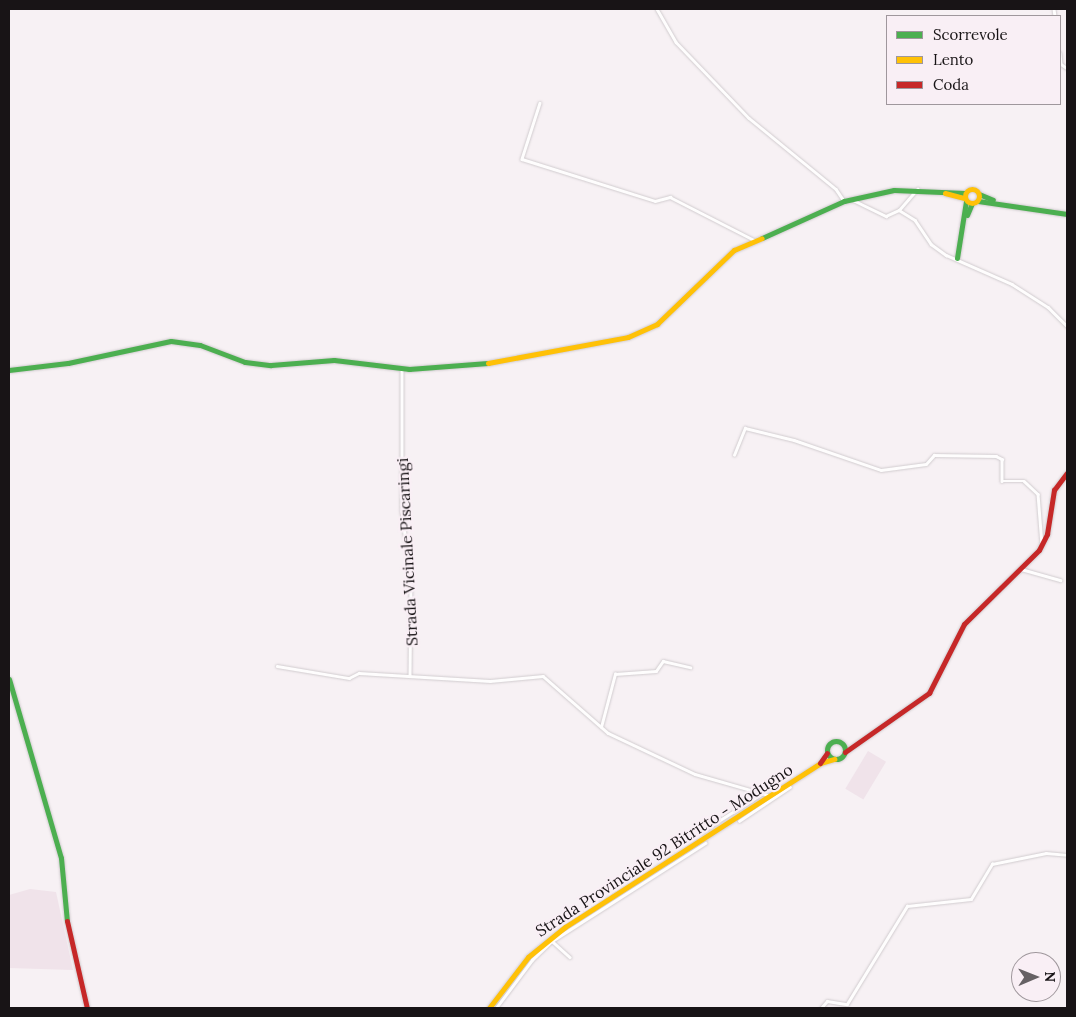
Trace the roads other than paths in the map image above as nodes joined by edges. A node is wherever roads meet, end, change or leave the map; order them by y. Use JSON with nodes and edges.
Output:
{"nodes":[{"id":1,"x":657,"y":9,"type":"edge"},
{"id":2,"x":540,"y":103,"type":"dead end"},
{"id":3,"x":917,"y":189,"type":"junction"},
{"id":4,"x":979,"y":194,"type":"junction"},
{"id":5,"x":965,"y":197,"type":"junction"},
{"id":6,"x":852,"y":199,"type":"junction"},
{"id":7,"x":844,"y":201,"type":"junction"},
{"id":8,"x":996,"y":201,"type":"junction"},
{"id":9,"x":975,"y":202,"type":"junction"},
{"id":10,"x":899,"y":210,"type":"junction"},
{"id":11,"x":1067,"y":214,"type":"edge"},
{"id":12,"x":965,"y":218,"type":"junction"},
{"id":13,"x":754,"y":240,"type":"junction"},
{"id":14,"x":957,"y":258,"type":"junction"},
{"id":15,"x":1067,"y":326,"type":"edge"},
{"id":16,"x":402,"y":369,"type":"junction"},
{"id":17,"x":9,"y":370,"type":"edge"},
{"id":18,"x":734,"y":456,"type":"dead end"},
{"id":19,"x":1067,"y":473,"type":"edge"},
{"id":20,"x":1042,"y":545,"type":"junction"},
{"id":21,"x":1021,"y":569,"type":"junction"},
{"id":22,"x":1060,"y":580,"type":"dead end"},
{"id":23,"x":277,"y":666,"type":"dead end"},
{"id":24,"x":690,"y":667,"type":"dead end"},
{"id":25,"x":410,"y":676,"type":"junction"},
{"id":26,"x":9,"y":678,"type":"edge"},
{"id":27,"x":601,"y":728,"type":"junction"},
{"id":28,"x":856,"y":742,"type":"junction"},
{"id":29,"x":844,"y":746,"type":"junction"},
{"id":30,"x":828,"y":752,"type":"junction"},
{"id":31,"x":845,"y":752,"type":"junction"},
{"id":32,"x":834,"y":759,"type":"junction"},
{"id":33,"x":820,"y":763,"type":"junction"},
{"id":34,"x":790,"y":788,"type":"dead end"},
{"id":35,"x":766,"y":794,"type":"junction"},
{"id":36,"x":758,"y":805,"type":"junction"},
{"id":37,"x":739,"y":821,"type":"dead end"},
{"id":38,"x":700,"y":832,"type":"dead end"},
{"id":39,"x":706,"y":843,"type":"dead end"},
{"id":40,"x":1067,"y":855,"type":"edge"},
{"id":41,"x":660,"y":869,"type":"junction"},
{"id":42,"x":552,"y":941,"type":"junction"},
{"id":43,"x":570,"y":957,"type":"dead end"},
{"id":44,"x":492,"y":1007,"type":"edge"},
{"id":45,"x":87,"y":1008,"type":"edge"},
{"id":46,"x":820,"y":1008,"type":"edge"}],
"edges":[{"from":1,"to":7,"type":"street"},
{"from":2,"to":13,"type":"street"},
{"from":3,"to":5,"type":"main road"},
{"from":3,"to":6,"type":"main road"},
{"from":3,"to":10,"type":"street"},
{"from":4,"to":5,"type":"main road"},
{"from":4,"to":8,"type":"main road"},
{"from":4,"to":9,"type":"main road"},
{"from":5,"to":9,"type":"main road"},
{"from":5,"to":12,"type":"main road"},
{"from":6,"to":7,"type":"main road"},
{"from":6,"to":10,"type":"street"},
{"from":7,"to":13,"type":"main road"},
{"from":8,"to":9,"type":"main road"},
{"from":8,"to":11,"type":"main road"},
{"from":9,"to":12,"type":"main road"},
{"from":10,"to":14,"type":"street"},
{"from":12,"to":14,"type":"main road"},
{"from":13,"to":16,"type":"main road"},
{"from":14,"to":15,"type":"street"},
{"from":16,"to":17,"type":"main road"},
{"from":16,"to":25,"type":"street","name":"Strada Vicinale Piscaringi"},
{"from":18,"to":20,"type":"street"},
{"from":19,"to":20,"type":"main road"},
{"from":20,"to":21,"type":"main road"},
{"from":21,"to":22,"type":"street"},
{"from":21,"to":28,"type":"main road"},
{"from":23,"to":25,"type":"street"},
{"from":24,"to":27,"type":"street"},
{"from":25,"to":27,"type":"street"},
{"from":26,"to":45,"type":"main road"},
{"from":27,"to":35,"type":"street"},
{"from":28,"to":29,"type":"main road"},
{"from":28,"to":31,"type":"main road"},
{"from":29,"to":30,"type":"main road"},
{"from":29,"to":31,"type":"main road"},
{"from":30,"to":32,"type":"main road"},
{"from":30,"to":33,"type":"main road"},
{"from":31,"to":32,"type":"main road"},
{"from":32,"to":33,"type":"main road"},
{"from":33,"to":35,"type":"main road","name":"Strada Provinciale 92 Bitritto - Modugno"},
{"from":34,"to":36,"type":"street"},
{"from":35,"to":36,"type":"main road","name":"Strada Provinciale 92 Bitritto - Modugno"},
{"from":35,"to":38,"type":"street"},
{"from":36,"to":37,"type":"street"},
{"from":36,"to":41,"type":"main road","name":"Strada Provinciale 92 Bitritto - Modugno"},
{"from":39,"to":41,"type":"street"},
{"from":40,"to":46,"type":"street"},
{"from":41,"to":42,"type":"street"},
{"from":41,"to":44,"type":"main road","name":"Strada Provinciale 92 Bitritto - Modugno"},
{"from":42,"to":43,"type":"street"},
{"from":42,"to":44,"type":"street"}]}
